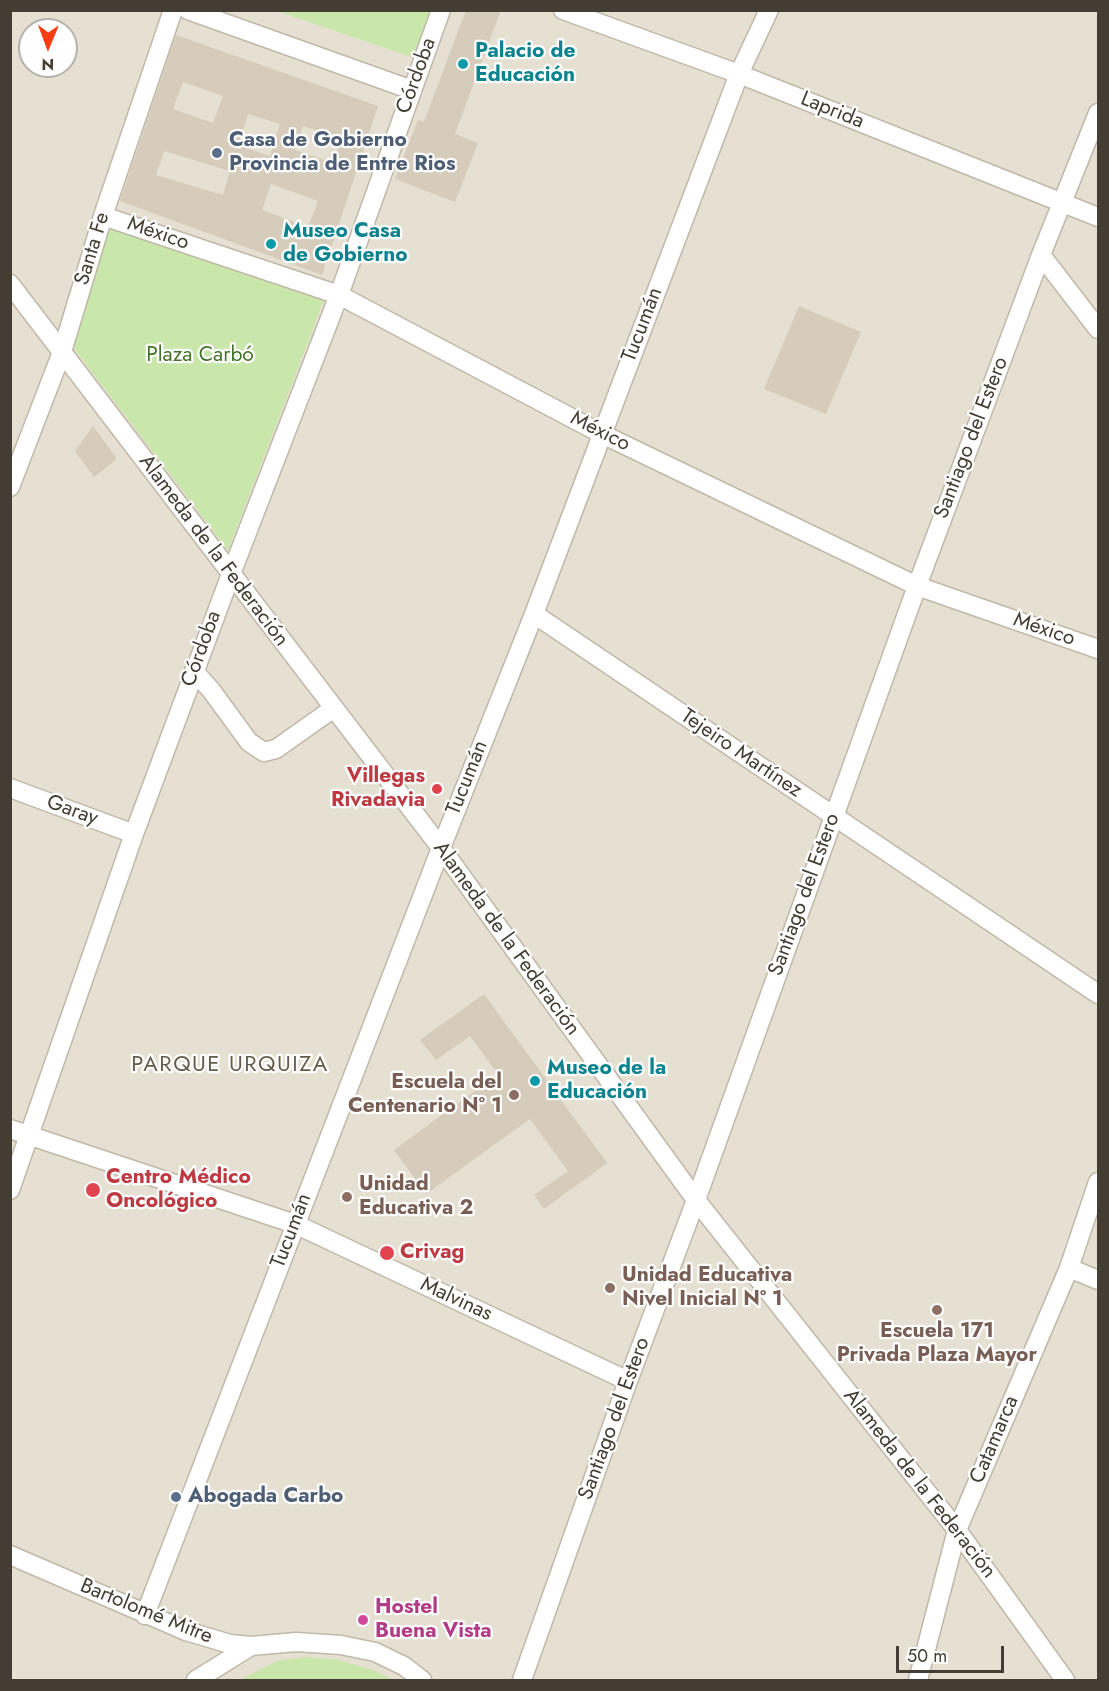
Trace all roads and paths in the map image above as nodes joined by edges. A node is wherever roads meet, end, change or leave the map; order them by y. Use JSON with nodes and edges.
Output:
{"nodes":[{"id":1,"x":173,"y":10,"type":"edge"},
{"id":2,"x":188,"y":10,"type":"edge"},
{"id":3,"x":441,"y":10,"type":"edge"},
{"id":4,"x":563,"y":10,"type":"edge"},
{"id":5,"x":769,"y":10,"type":"edge"},
{"id":6,"x":220,"y":16,"type":"edge"},
{"id":7,"x":739,"y":74,"type":"junction"},
{"id":8,"x":412,"y":90,"type":"junction"},
{"id":9,"x":1098,"y":113,"type":"edge"},
{"id":10,"x":1063,"y":203,"type":"junction"},
{"id":11,"x":104,"y":216,"type":"junction"},
{"id":12,"x":1098,"y":217,"type":"edge"},
{"id":13,"x":1041,"y":255,"type":"junction"},
{"id":14,"x":10,"y":284,"type":"edge"},
{"id":15,"x":339,"y":295,"type":"junction"},
{"id":16,"x":1098,"y":329,"type":"edge"},
{"id":17,"x":62,"y":352,"type":"junction"},
{"id":18,"x":602,"y":434,"type":"junction"},
{"id":19,"x":10,"y":487,"type":"edge"},
{"id":20,"x":231,"y":574,"type":"junction"},
{"id":21,"x":917,"y":586,"type":"junction"},
{"id":22,"x":534,"y":614,"type":"junction"},
{"id":23,"x":1098,"y":649,"type":"edge"},
{"id":24,"x":194,"y":671,"type":"junction"},
{"id":25,"x":334,"y":708,"type":"junction"},
{"id":26,"x":10,"y":788,"type":"edge"},
{"id":27,"x":833,"y":816,"type":"junction"},
{"id":28,"x":134,"y":834,"type":"junction"},
{"id":29,"x":441,"y":848,"type":"junction"},
{"id":30,"x":1098,"y":994,"type":"edge"},
{"id":31,"x":10,"y":1129,"type":"edge"},
{"id":32,"x":29,"y":1136,"type":"junction"},
{"id":33,"x":1098,"y":1182,"type":"edge"},
{"id":34,"x":10,"y":1190,"type":"edge"},
{"id":35,"x":696,"y":1200,"type":"junction"},
{"id":36,"x":295,"y":1224,"type":"junction"},
{"id":37,"x":1069,"y":1268,"type":"junction"},
{"id":38,"x":1098,"y":1280,"type":"edge"},
{"id":39,"x":628,"y":1381,"type":"junction"},
{"id":40,"x":957,"y":1530,"type":"junction"},
{"id":41,"x":10,"y":1555,"type":"edge"},
{"id":42,"x":145,"y":1615,"type":"junction"},
{"id":43,"x":251,"y":1646,"type":"junction"},
{"id":44,"x":196,"y":1680,"type":"edge"},
{"id":45,"x":422,"y":1680,"type":"edge"},
{"id":46,"x":522,"y":1680,"type":"edge"},
{"id":47,"x":918,"y":1680,"type":"edge"},
{"id":48,"x":1065,"y":1680,"type":"edge"}],
"edges":[{"from":1,"to":11,"type":"street","name":"Santa Fe"},
{"from":2,"to":6,"type":"street"},
{"from":3,"to":8,"type":"street","name":"Córdoba"},
{"from":4,"to":7,"type":"street","name":"Laprida"},
{"from":5,"to":7,"type":"street","name":"Tucumán"},
{"from":6,"to":8,"type":"street"},
{"from":7,"to":10,"type":"street","name":"Laprida"},
{"from":7,"to":18,"type":"street","name":"Tucumán"},
{"from":8,"to":15,"type":"street","name":"Córdoba"},
{"from":9,"to":10,"type":"street","name":"Santiago del Estero"},
{"from":10,"to":12,"type":"street","name":"Laprida"},
{"from":10,"to":13,"type":"street","name":"Santiago del Estero"},
{"from":11,"to":15,"type":"street","name":"México"},
{"from":11,"to":17,"type":"street","name":"Santa Fe"},
{"from":13,"to":16,"type":"street"},
{"from":13,"to":21,"type":"street","name":"Santiago del Estero"},
{"from":14,"to":17,"type":"street","name":"Alameda de la Federación"},
{"from":15,"to":18,"type":"street","name":"México"},
{"from":15,"to":20,"type":"street","name":"Córdoba"},
{"from":17,"to":19,"type":"street","name":"Santa Fe"},
{"from":17,"to":20,"type":"street","name":"Alameda de la Federación"},
{"from":18,"to":21,"type":"street","name":"México"},
{"from":18,"to":22,"type":"street","name":"Tucumán"},
{"from":20,"to":24,"type":"street","name":"Córdoba"},
{"from":20,"to":25,"type":"street","name":"Alameda de la Federación"},
{"from":21,"to":23,"type":"street","name":"México"},
{"from":21,"to":27,"type":"street","name":"Santiago del Estero"},
{"from":22,"to":27,"type":"street","name":"Tejeiro Martínez"},
{"from":22,"to":29,"type":"street","name":"Tucumán"},
{"from":24,"to":25,"type":"street"},
{"from":24,"to":28,"type":"street","name":"Córdoba"},
{"from":25,"to":29,"type":"street","name":"Alameda de la Federación"},
{"from":26,"to":28,"type":"street","name":"Garay"},
{"from":27,"to":30,"type":"street","name":"Tejeiro Martínez"},
{"from":27,"to":35,"type":"street","name":"Santiago del Estero"},
{"from":28,"to":32,"type":"street","name":"Córdoba"},
{"from":29,"to":35,"type":"street","name":"Alameda de la Federación"},
{"from":29,"to":36,"type":"street","name":"Tucumán"},
{"from":31,"to":32,"type":"street","name":"Malvinas"},
{"from":32,"to":34,"type":"street","name":"Córdoba"},
{"from":32,"to":36,"type":"street","name":"Malvinas"},
{"from":33,"to":37,"type":"street","name":"Catamarca"},
{"from":35,"to":39,"type":"street","name":"Santiago del Estero"},
{"from":35,"to":40,"type":"street","name":"Alameda de la Federación"},
{"from":36,"to":39,"type":"street","name":"Malvinas"},
{"from":36,"to":42,"type":"street","name":"Tucumán"},
{"from":37,"to":38,"type":"street"},
{"from":37,"to":40,"type":"street","name":"Catamarca"},
{"from":39,"to":46,"type":"street","name":"Santiago del Estero"},
{"from":40,"to":47,"type":"street","name":"Catamarca"},
{"from":40,"to":48,"type":"street","name":"Alameda de la Federación"},
{"from":41,"to":42,"type":"street","name":"Bartolomé Mitre"},
{"from":42,"to":43,"type":"street","name":"Bartolomé Mitre"},
{"from":43,"to":44,"type":"street"},
{"from":43,"to":45,"type":"street","name":"Bartolomé Mitre"}]}
